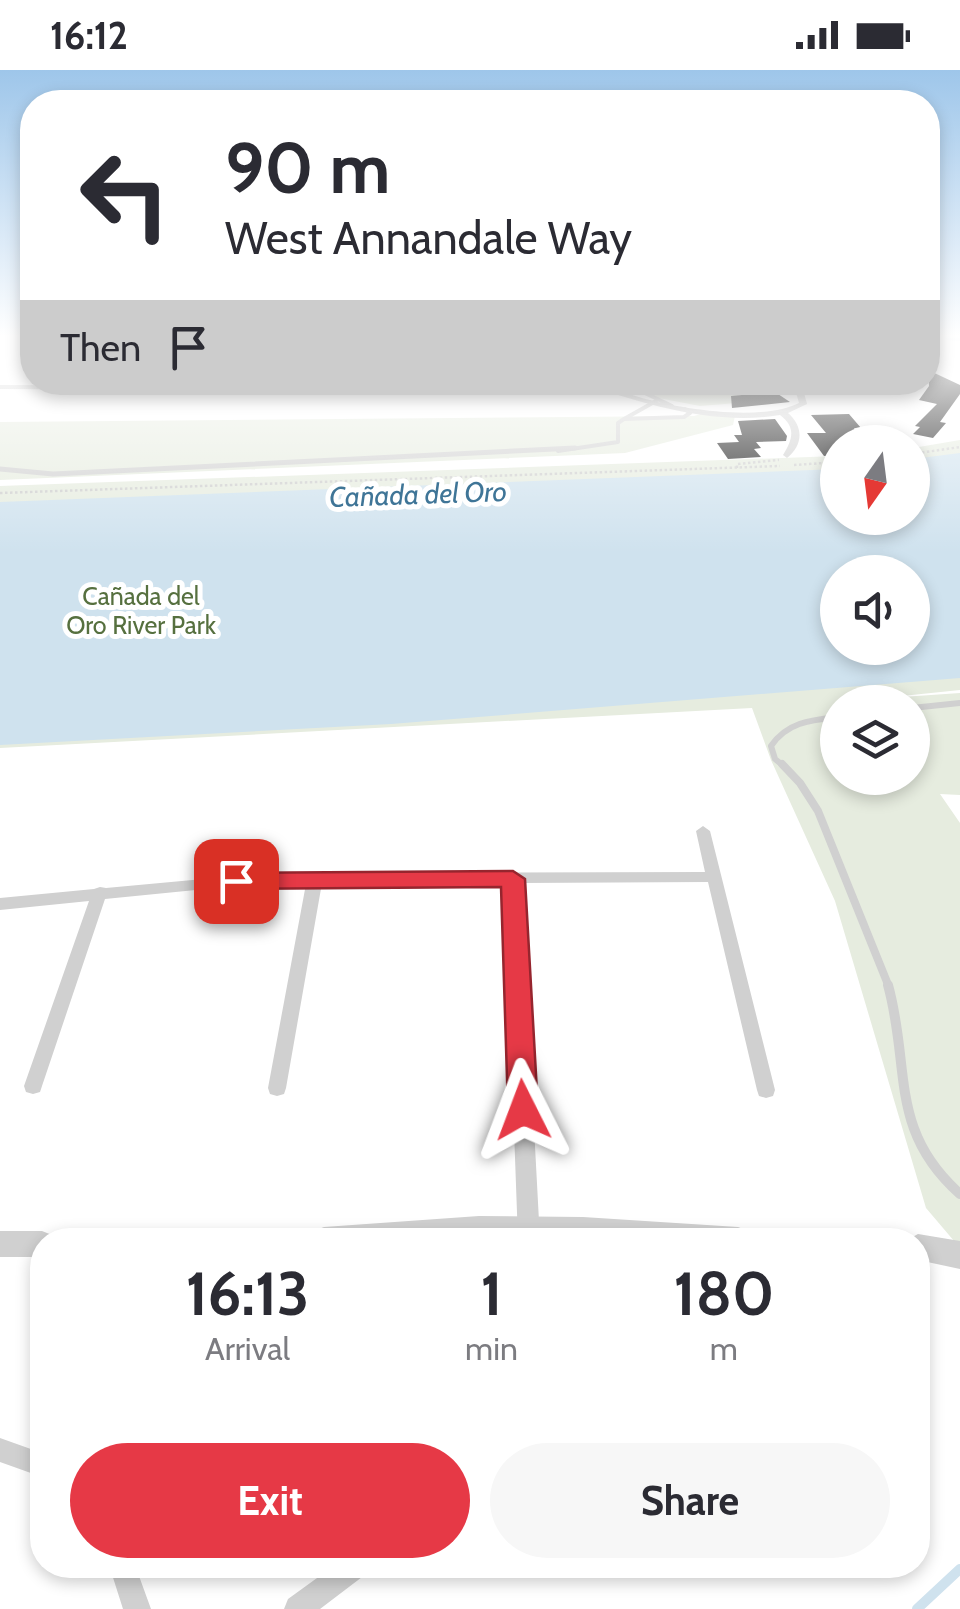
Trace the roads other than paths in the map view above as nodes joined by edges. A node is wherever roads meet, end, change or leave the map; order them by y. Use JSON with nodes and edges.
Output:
{"nodes":[{"id":1,"x":641,"y":410,"type":"edge"},
{"id":2,"x":681,"y":410,"type":"edge"},
{"id":3,"x":733,"y":410,"type":"edge"},
{"id":4,"x":791,"y":410,"type":"edge"},
{"id":5,"x":784,"y":413,"type":"junction"},
{"id":6,"x":624,"y":419,"type":"junction"},
{"id":7,"x":787,"y":454,"type":"road end"},
{"id":8,"x":0,"y":469,"type":"edge"},
{"id":9,"x":960,"y":703,"type":"edge"},
{"id":10,"x":930,"y":706,"type":"edge"},
{"id":11,"x":820,"y":720,"type":"edge"},
{"id":12,"x":703,"y":830,"type":"dead end"},
{"id":13,"x":712,"y":877,"type":"junction"},
{"id":14,"x":315,"y":878,"type":"junction"},
{"id":15,"x":513,"y":879,"type":"junction"},
{"id":16,"x":100,"y":892,"type":"junction"},
{"id":17,"x":0,"y":904,"type":"edge"},
{"id":18,"x":33,"y":1086,"type":"dead end"},
{"id":19,"x":276,"y":1088,"type":"dead end"},
{"id":20,"x":766,"y":1090,"type":"dead end"},
{"id":21,"x":960,"y":1194,"type":"edge"},
{"id":22,"x":528,"y":1228,"type":"edge"},
{"id":23,"x":0,"y":1244,"type":"edge"},
{"id":24,"x":30,"y":1244,"type":"edge"},
{"id":25,"x":930,"y":1249,"type":"edge"},
{"id":26,"x":960,"y":1254,"type":"edge"},
{"id":27,"x":0,"y":1450,"type":"edge"},
{"id":28,"x":30,"y":1461,"type":"edge"},
{"id":29,"x":126,"y":1578,"type":"edge"},
{"id":30,"x":340,"y":1578,"type":"edge"},
{"id":31,"x":137,"y":1609,"type":"edge"},
{"id":32,"x":298,"y":1609,"type":"edge"}],
"edges":[{"from":1,"to":6,"type":"lane"},
{"from":2,"to":6,"type":"lane"},
{"from":3,"to":5,"type":"street"},
{"from":4,"to":5,"type":"street"},
{"from":5,"to":7,"type":"street"},
{"from":6,"to":8,"type":"lane"},
{"from":9,"to":10,"type":"lane"},
{"from":11,"to":21,"type":"lane"},
{"from":12,"to":13,"type":"street"},
{"from":13,"to":15,"type":"street"},
{"from":13,"to":20,"type":"street"},
{"from":14,"to":15,"type":"street"},
{"from":14,"to":16,"type":"street"},
{"from":14,"to":19,"type":"street"},
{"from":15,"to":22,"type":"street"},
{"from":16,"to":17,"type":"street"},
{"from":16,"to":18,"type":"street"},
{"from":23,"to":24,"type":"street"},
{"from":25,"to":26,"type":"street"},
{"from":27,"to":28,"type":"street"},
{"from":29,"to":31,"type":"street"},
{"from":30,"to":32,"type":"street"}]}
